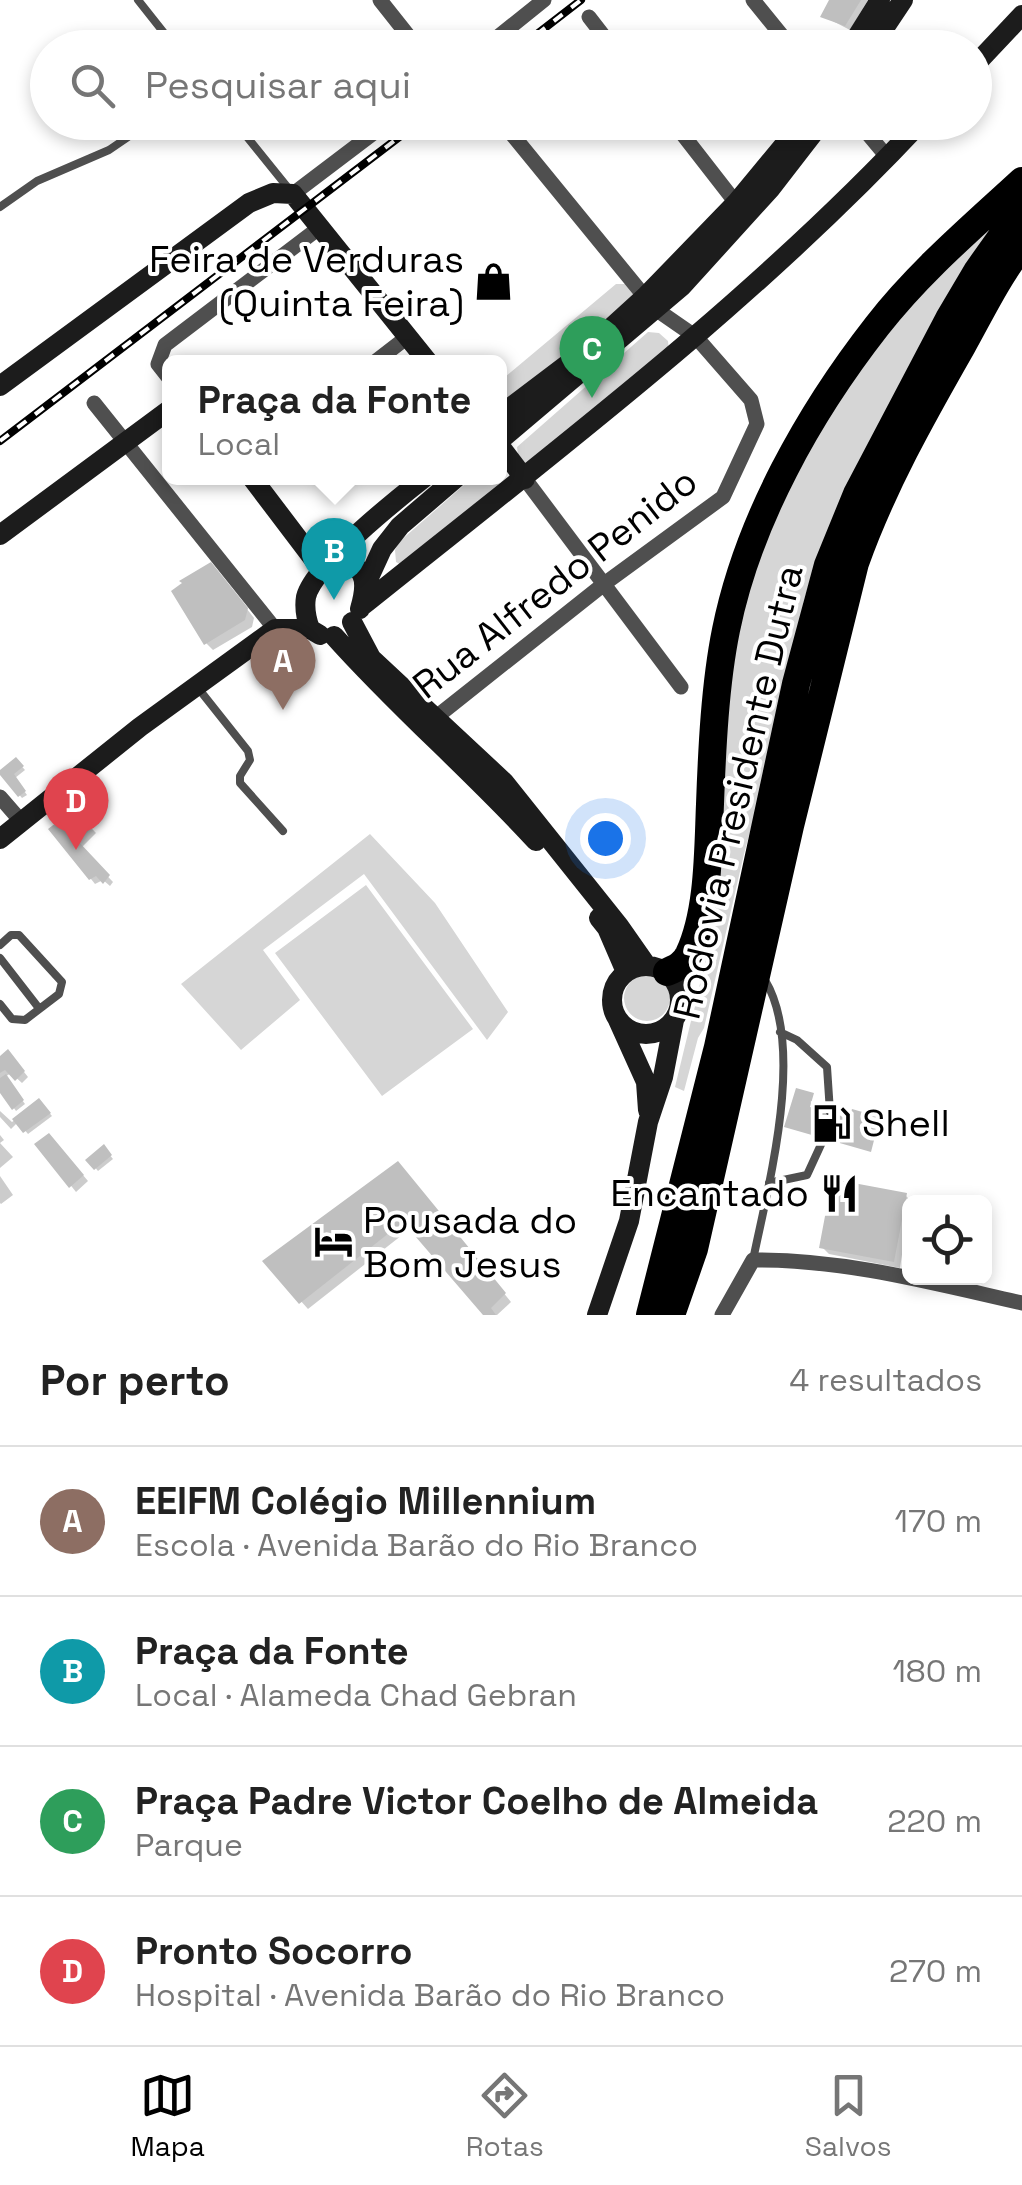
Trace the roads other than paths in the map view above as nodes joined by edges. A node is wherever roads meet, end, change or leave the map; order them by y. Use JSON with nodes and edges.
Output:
{"nodes":[{"id":1,"x":138,"y":0,"type":"edge"},
{"id":2,"x":380,"y":0,"type":"edge"},
{"id":3,"x":544,"y":0,"type":"edge"},
{"id":4,"x":753,"y":0,"type":"edge"},
{"id":5,"x":880,"y":0,"type":"edge"},
{"id":6,"x":903,"y":0,"type":"edge"},
{"id":7,"x":1022,"y":15,"type":"edge"},
{"id":8,"x":589,"y":17,"type":"dead end"},
{"id":9,"x":162,"y":30,"type":"edge"},
{"id":10,"x":404,"y":30,"type":"edge"},
{"id":11,"x":506,"y":30,"type":"edge"},
{"id":12,"x":599,"y":30,"type":"edge"},
{"id":13,"x":777,"y":30,"type":"edge"},
{"id":14,"x":861,"y":30,"type":"edge"},
{"id":15,"x":883,"y":30,"type":"edge"},
{"id":16,"x":992,"y":47,"type":"edge"},
{"id":17,"x":124,"y":140,"type":"edge"},
{"id":18,"x":250,"y":140,"type":"edge"},
{"id":19,"x":364,"y":140,"type":"edge"},
{"id":20,"x":517,"y":140,"type":"edge"},
{"id":21,"x":686,"y":140,"type":"edge"},
{"id":22,"x":789,"y":140,"type":"edge"},
{"id":23,"x":808,"y":140,"type":"edge"},
{"id":24,"x":873,"y":140,"type":"edge"},
{"id":25,"x":904,"y":140,"type":"edge"},
{"id":26,"x":888,"y":158,"type":"junction"},
{"id":27,"x":1022,"y":181,"type":"edge"},
{"id":28,"x":293,"y":194,"type":"junction"},
{"id":29,"x":736,"y":203,"type":"junction"},
{"id":30,"x":0,"y":207,"type":"edge"},
{"id":31,"x":1022,"y":208,"type":"edge"},
{"id":32,"x":319,"y":228,"type":"junction"},
{"id":33,"x":1022,"y":246,"type":"edge"},
{"id":34,"x":651,"y":303,"type":"junction"},
{"id":35,"x":696,"y":337,"type":"junction"},
{"id":36,"x":406,"y":338,"type":"junction"},
{"id":37,"x":384,"y":355,"type":"edge"},
{"id":38,"x":422,"y":355,"type":"edge"},
{"id":39,"x":162,"y":369,"type":"edge"},
{"id":40,"x":0,"y":386,"type":"edge"},
{"id":41,"x":94,"y":403,"type":"dead end"},
{"id":42,"x":507,"y":410,"type":"edge"},
{"id":43,"x":162,"y":415,"type":"edge"},
{"id":44,"x":507,"y":436,"type":"edge"},
{"id":45,"x":127,"y":442,"type":"junction"},
{"id":46,"x":507,"y":454,"type":"edge"},
{"id":47,"x":525,"y":479,"type":"junction"},
{"id":48,"x":258,"y":485,"type":"edge"},
{"id":49,"x":416,"y":485,"type":"edge"},
{"id":50,"x":448,"y":485,"type":"edge"},
{"id":51,"x":0,"y":536,"type":"edge"},
{"id":52,"x":326,"y":566,"type":"junction"},
{"id":53,"x":604,"y":584,"type":"junction"},
{"id":54,"x":360,"y":605,"type":"junction"},
{"id":55,"x":276,"y":629,"type":"junction"},
{"id":56,"x":310,"y":629,"type":"junction"},
{"id":57,"x":334,"y":636,"type":"junction"},
{"id":58,"x":196,"y":686,"type":"junction"},
{"id":59,"x":681,"y":688,"type":"dead end"},
{"id":60,"x":429,"y":723,"type":"junction"},
{"id":61,"x":0,"y":797,"type":"edge"},
{"id":62,"x":20,"y":820,"type":"junction"},
{"id":63,"x":283,"y":831,"type":"dead end"},
{"id":64,"x":0,"y":839,"type":"edge"},
{"id":65,"x":0,"y":945,"type":"edge"},
{"id":66,"x":0,"y":958,"type":"edge"},
{"id":67,"x":758,"y":969,"type":"junction"},
{"id":68,"x":647,"y":970,"type":"junction"},
{"id":69,"x":0,"y":1004,"type":"edge"},
{"id":70,"x":38,"y":1007,"type":"junction"},
{"id":71,"x":618,"y":1020,"type":"junction"},
{"id":72,"x":674,"y":1020,"type":"junction"},
{"id":73,"x":780,"y":1032,"type":"junction"},
{"id":74,"x":830,"y":1112,"type":"dead end"},
{"id":75,"x":648,"y":1122,"type":"junction"},
{"id":76,"x":824,"y":1138,"type":"dead end"},
{"id":77,"x":769,"y":1183,"type":"junction"},
{"id":78,"x":753,"y":1260,"type":"junction"},
{"id":79,"x":1022,"y":1304,"type":"edge"},
{"id":80,"x":598,"y":1315,"type":"edge"},
{"id":81,"x":650,"y":1315,"type":"edge"},
{"id":82,"x":671,"y":1315,"type":"edge"},
{"id":83,"x":722,"y":1315,"type":"edge"}],
"edges":[{"from":1,"to":9,"type":"lane"},
{"from":2,"to":10,"type":"street"},
{"from":3,"to":11,"type":"street"},
{"from":4,"to":13,"type":"street"},
{"from":5,"to":14,"type":"street"},
{"from":6,"to":15,"type":"street"},
{"from":7,"to":16,"type":"street"},
{"from":8,"to":12,"type":"street"},
{"from":17,"to":30,"type":"lane"},
{"from":18,"to":28,"type":"lane"},
{"from":19,"to":28,"type":"street"},
{"from":20,"to":34,"type":"street","name":"Rua Alfredo Penido"},
{"from":21,"to":29,"type":"street"},
{"from":22,"to":29,"type":"street"},
{"from":23,"to":34,"type":"street"},
{"from":24,"to":26,"type":"street"},
{"from":25,"to":26,"type":"street"},
{"from":26,"to":35,"type":"street"},
{"from":27,"to":68,"type":"highway"},
{"from":28,"to":32,"type":"street"},
{"from":28,"to":40,"type":"street"},
{"from":29,"to":34,"type":"street"},
{"from":31,"to":81,"type":"highway","name":"Rodovia Presidente Dutra"},
{"from":32,"to":36,"type":"street"},
{"from":32,"to":39,"type":"street"},
{"from":33,"to":67,"type":"highway","name":"Rodovia Presidente Dutra"},
{"from":34,"to":35,"type":"street","name":"Rua Alfredo Penido"},
{"from":34,"to":42,"type":"street"},
{"from":34,"to":44,"type":"street"},
{"from":35,"to":47,"type":"street"},
{"from":35,"to":53,"type":"street","name":"Rua Alfredo Penido"},
{"from":36,"to":37,"type":"street"},
{"from":36,"to":38,"type":"street"},
{"from":41,"to":45,"type":"street"},
{"from":43,"to":45,"type":"street"},
{"from":45,"to":51,"type":"street"},
{"from":45,"to":55,"type":"street"},
{"from":46,"to":47,"type":"street"},
{"from":47,"to":53,"type":"street"},
{"from":47,"to":54,"type":"street"},
{"from":48,"to":52,"type":"street"},
{"from":49,"to":52,"type":"street"},
{"from":50,"to":54,"type":"street"},
{"from":52,"to":54,"type":"street"},
{"from":52,"to":56,"type":"street"},
{"from":53,"to":59,"type":"street"},
{"from":53,"to":60,"type":"street","name":"Rua Alfredo Penido"},
{"from":54,"to":57,"type":"street"},
{"from":54,"to":60,"type":"street"},
{"from":55,"to":56,"type":"street"},
{"from":55,"to":58,"type":"street"},
{"from":56,"to":57,"type":"street"},
{"from":57,"to":60,"type":"street"},
{"from":58,"to":62,"type":"street"},
{"from":58,"to":63,"type":"lane"},
{"from":60,"to":68,"type":"street"},
{"from":61,"to":62,"type":"street"},
{"from":62,"to":64,"type":"street"},
{"from":65,"to":70,"type":"lane"},
{"from":66,"to":70,"type":"lane"},
{"from":67,"to":73,"type":"lane"},
{"from":67,"to":82,"type":"highway","name":"Rodovia Presidente Dutra"},
{"from":68,"to":71,"type":"street"},
{"from":68,"to":72,"type":"street"},
{"from":69,"to":70,"type":"lane"},
{"from":71,"to":72,"type":"street"},
{"from":71,"to":75,"type":"street"},
{"from":72,"to":75,"type":"street"},
{"from":73,"to":74,"type":"lane"},
{"from":73,"to":77,"type":"lane"},
{"from":75,"to":80,"type":"street"},
{"from":76,"to":77,"type":"lane"},
{"from":77,"to":78,"type":"lane"},
{"from":78,"to":79,"type":"street"},
{"from":78,"to":83,"type":"street"}]}
